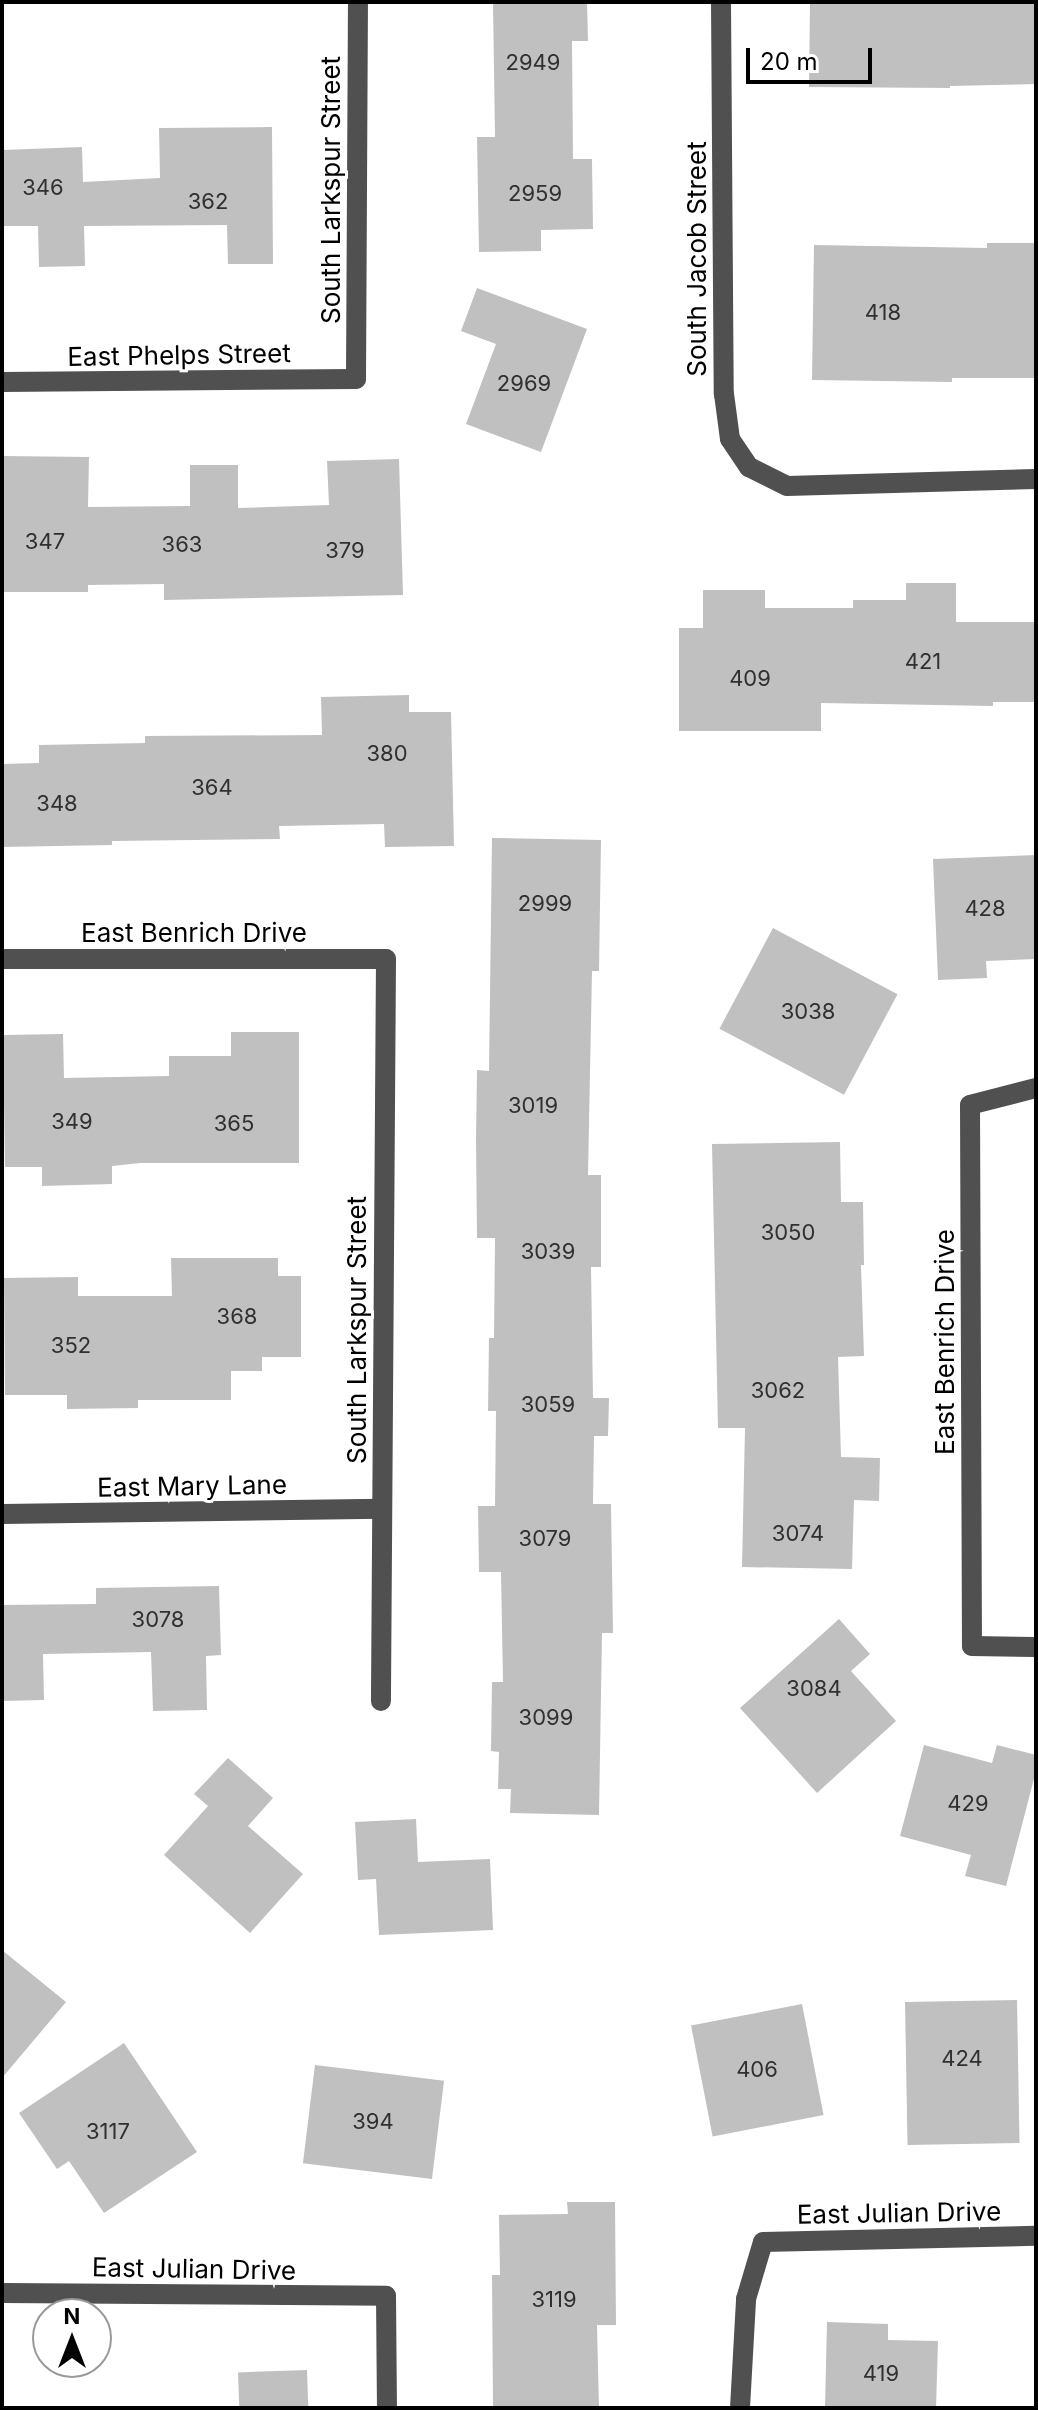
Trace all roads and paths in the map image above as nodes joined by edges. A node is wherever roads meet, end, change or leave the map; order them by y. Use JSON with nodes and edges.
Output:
{"nodes":[{"id":1,"x":358,"y":2,"type":"edge"},
{"id":2,"x":721,"y":2,"type":"edge"},
{"id":3,"x":356,"y":379,"type":"joint"},
{"id":4,"x":2,"y":382,"type":"edge"},
{"id":5,"x":1036,"y":479,"type":"edge"},
{"id":6,"x":2,"y":959,"type":"edge"},
{"id":7,"x":386,"y":959,"type":"joint"},
{"id":8,"x":1036,"y":1088,"type":"edge"},
{"id":9,"x":382,"y":1509,"type":"junction"},
{"id":10,"x":2,"y":1514,"type":"edge"},
{"id":11,"x":1036,"y":1647,"type":"edge"},
{"id":12,"x":381,"y":1701,"type":"dead end"},
{"id":13,"x":1036,"y":2236,"type":"edge"},
{"id":14,"x":2,"y":2293,"type":"edge"},
{"id":15,"x":387,"y":2408,"type":"edge"},
{"id":16,"x":740,"y":2408,"type":"edge"}],
"edges":[{"from":1,"to":3,"type":"street","name":"South Larkspur Street"},
{"from":2,"to":5,"type":"street","name":"South Jacob Street"},
{"from":3,"to":4,"type":"street","name":"East Phelps Street"},
{"from":6,"to":7,"type":"street","name":"East Benrich Drive"},
{"from":7,"to":9,"type":"street","name":"South Larkspur Street"},
{"from":8,"to":11,"type":"street","name":"East Benrich Drive"},
{"from":9,"to":10,"type":"street","name":"East Mary Lane"},
{"from":9,"to":12,"type":"street","name":"South Larkspur Street"},
{"from":13,"to":16,"type":"street","name":"East Julian Drive"},
{"from":14,"to":15,"type":"street","name":"East Julian Drive"}]}
